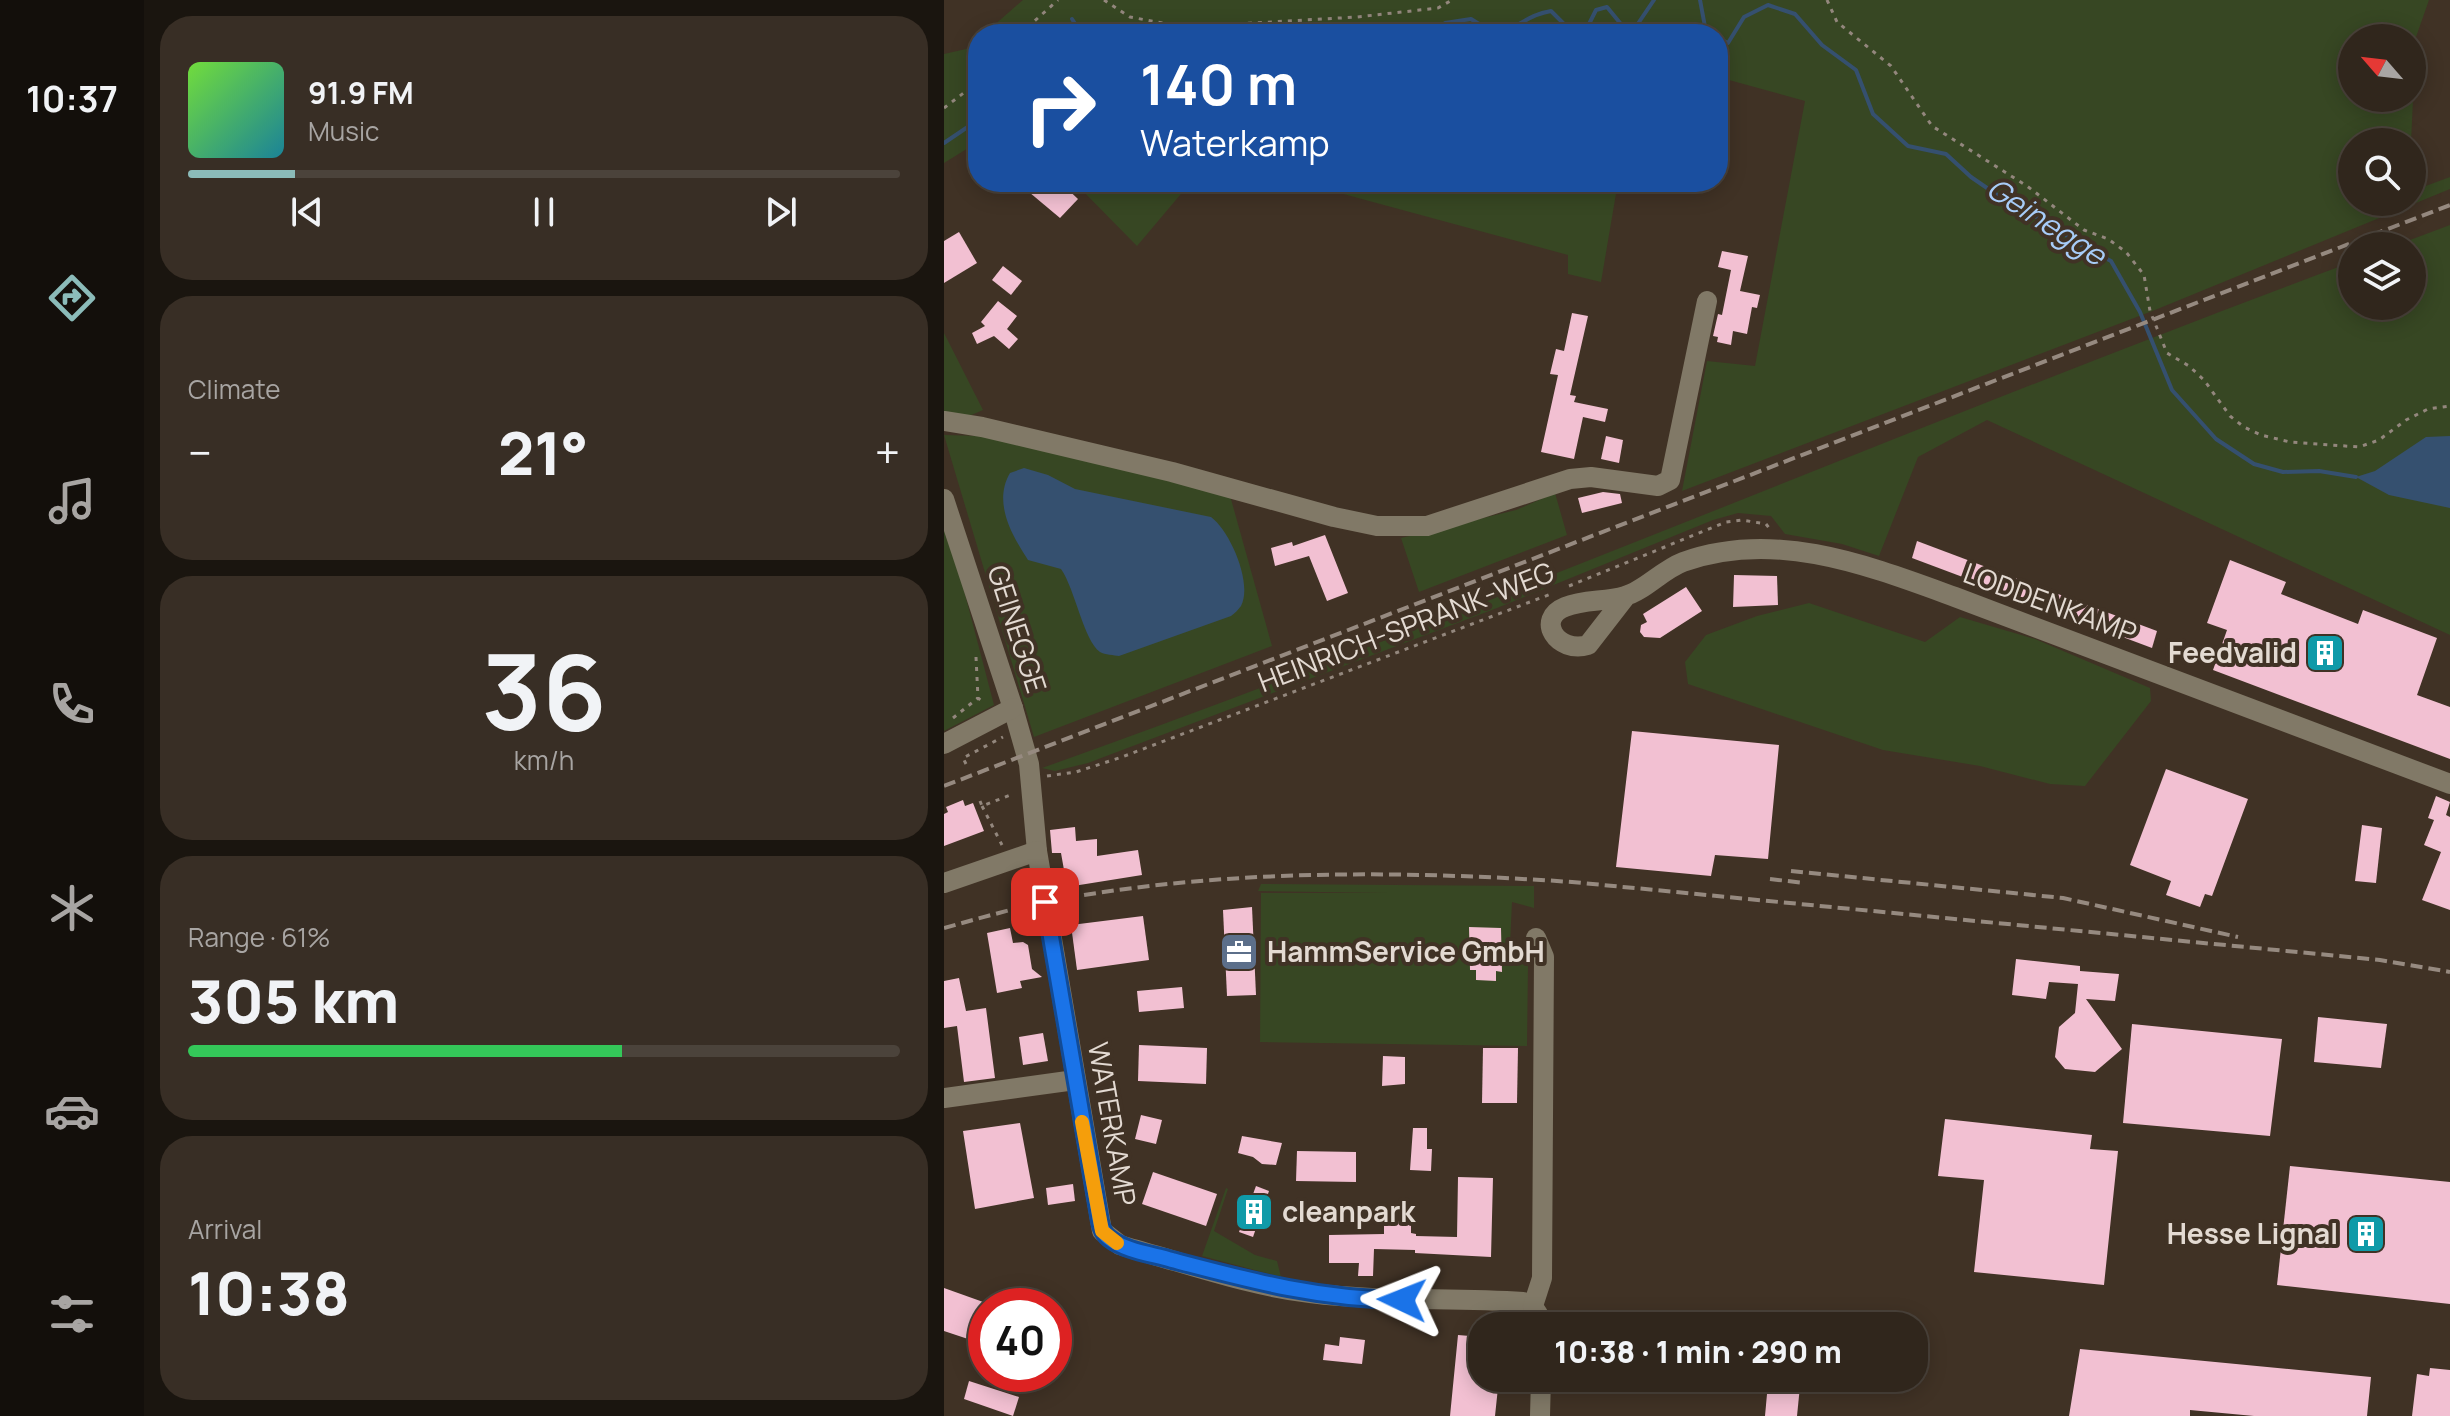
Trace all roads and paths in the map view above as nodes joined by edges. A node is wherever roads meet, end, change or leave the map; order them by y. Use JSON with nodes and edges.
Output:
{"nodes":[{"id":1,"x":1058,"y":0,"type":"edge"},
{"id":2,"x":1104,"y":0,"type":"edge"},
{"id":3,"x":1452,"y":0,"type":"edge"},
{"id":4,"x":1827,"y":0,"type":"edge"},
{"id":5,"x":1031,"y":24,"type":"edge"},
{"id":6,"x":1168,"y":24,"type":"edge"},
{"id":7,"x":1236,"y":24,"type":"edge"},
{"id":8,"x":968,"y":90,"type":"edge"},
{"id":9,"x":944,"y":108,"type":"edge"},
{"id":10,"x":1707,"y":301,"type":"dead end"},
{"id":11,"x":2450,"y":406,"type":"edge"},
{"id":12,"x":944,"y":421,"type":"edge"},
{"id":13,"x":944,"y":499,"type":"edge"},
{"id":14,"x":1780,"y":548,"type":"junction"},
{"id":15,"x":1626,"y":596,"type":"dead end"},
{"id":16,"x":976,"y":656,"type":"dead end"},
{"id":17,"x":1013,"y":708,"type":"junction"},
{"id":18,"x":944,"y":726,"type":"edge"},
{"id":19,"x":1008,"y":734,"type":"dead end"},
{"id":20,"x":944,"y":744,"type":"edge"},
{"id":21,"x":966,"y":764,"type":"dead end"},
{"id":22,"x":1032,"y":784,"type":"junction"},
{"id":23,"x":2450,"y":784,"type":"edge"},
{"id":24,"x":980,"y":801,"type":"dead end"},
{"id":25,"x":982,"y":806,"type":"junction"},
{"id":26,"x":1037,"y":851,"type":"junction"},
{"id":27,"x":1007,"y":860,"type":"junction"},
{"id":28,"x":944,"y":883,"type":"edge"},
{"id":29,"x":1536,"y":938,"type":"dead end"},
{"id":30,"x":1075,"y":1080,"type":"junction"},
{"id":31,"x":944,"y":1098,"type":"edge"},
{"id":32,"x":1533,"y":1306,"type":"junction"},
{"id":33,"x":1536,"y":1312,"type":"edge"},
{"id":34,"x":1541,"y":1392,"type":"edge"},
{"id":35,"x":1540,"y":1416,"type":"edge"}],
"edges":[{"from":1,"to":5,"type":"path"},
{"from":2,"to":6,"type":"path"},
{"from":3,"to":7,"type":"path"},
{"from":4,"to":11,"type":"path"},
{"from":8,"to":9,"type":"path"},
{"from":10,"to":12,"type":"street"},
{"from":13,"to":17,"type":"street","name":"GEINEGGE"},
{"from":14,"to":15,"type":"street","name":"LODDENKAMP"},
{"from":14,"to":22,"type":"path","name":"HEINRICH-SPRANK-WEG"},
{"from":14,"to":23,"type":"street","name":"LODDENKAMP"},
{"from":16,"to":18,"type":"path"},
{"from":17,"to":20,"type":"street"},
{"from":17,"to":22,"type":"street","name":"GEINEGGE"},
{"from":19,"to":21,"type":"path"},
{"from":22,"to":25,"type":"path"},
{"from":22,"to":26,"type":"street","name":"WATERKAMP"},
{"from":24,"to":25,"type":"path"},
{"from":25,"to":27,"type":"path"},
{"from":26,"to":27,"type":"street"},
{"from":26,"to":30,"type":"street","name":"WATERKAMP"},
{"from":27,"to":28,"type":"street"},
{"from":29,"to":32,"type":"street"},
{"from":30,"to":31,"type":"street"},
{"from":30,"to":32,"type":"street","name":"WATERKAMP"},
{"from":32,"to":33,"type":"street"},
{"from":34,"to":35,"type":"street"}]}
